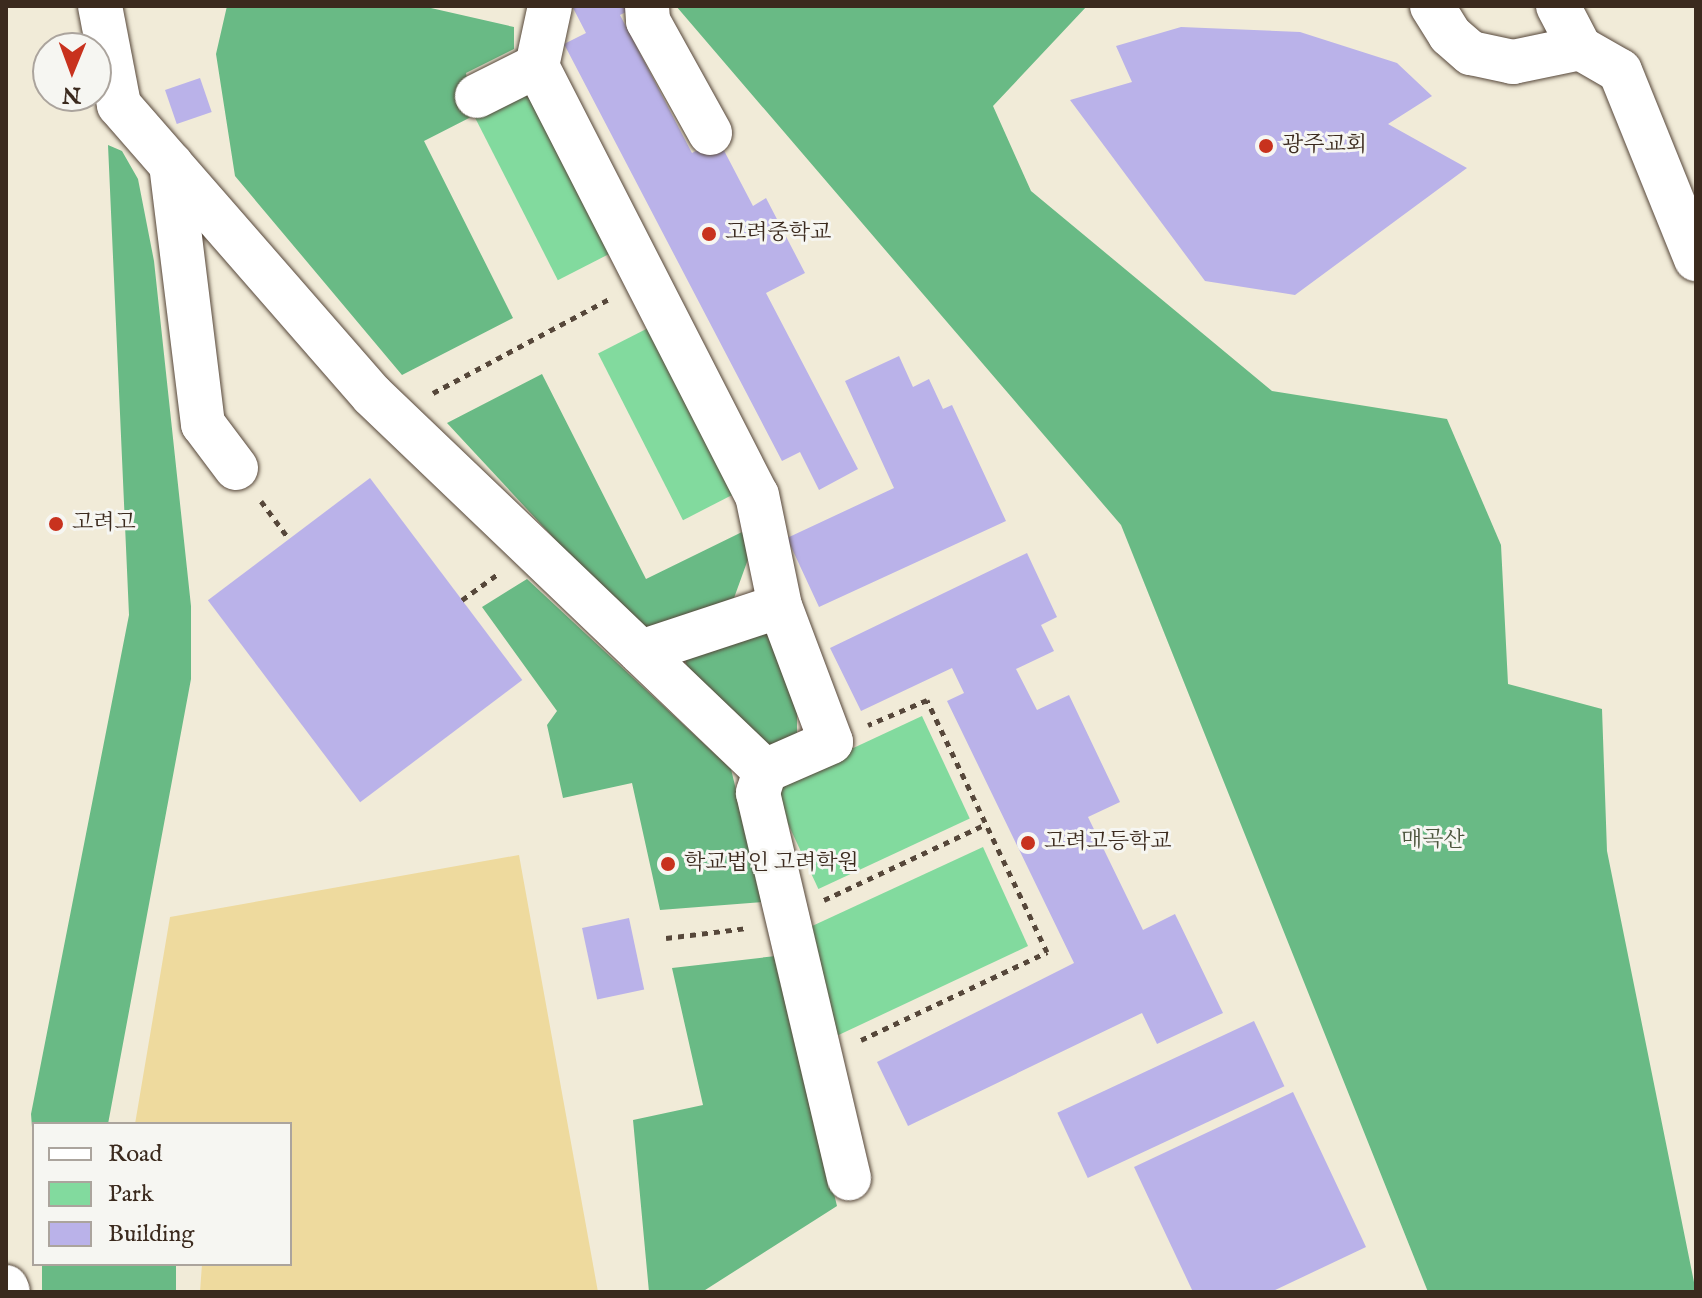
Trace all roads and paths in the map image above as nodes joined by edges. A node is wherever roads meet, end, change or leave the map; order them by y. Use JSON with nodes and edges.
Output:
{"nodes":[{"id":1,"x":100,"y":6,"type":"edge"},
{"id":2,"x":550,"y":6,"type":"edge"},
{"id":3,"x":647,"y":6,"type":"edge"},
{"id":4,"x":1432,"y":6,"type":"edge"},
{"id":5,"x":1558,"y":6,"type":"edge"},
{"id":6,"x":1580,"y":48,"type":"junction"},
{"id":7,"x":537,"y":66,"type":"junction"},
{"id":8,"x":477,"y":96,"type":"dead end"},
{"id":9,"x":710,"y":133,"type":"dead end"},
{"id":10,"x":171,"y":164,"type":"junction"},
{"id":11,"x":1696,"y":259,"type":"edge"},
{"id":12,"x":646,"y":279,"type":"junction"},
{"id":13,"x":393,"y":415,"type":"junction"},
{"id":14,"x":236,"y":468,"type":"dead end"},
{"id":15,"x":780,"y":606,"type":"junction"},
{"id":16,"x":641,"y":652,"type":"junction"},
{"id":17,"x":831,"y":742,"type":"junction"},
{"id":18,"x":765,"y":771,"type":"junction"},
{"id":19,"x":986,"y":824,"type":"junction"},
{"id":20,"x":788,"y":920,"type":"junction"},
{"id":21,"x":666,"y":938,"type":"dead end"},
{"id":22,"x":821,"y":1059,"type":"junction"},
{"id":23,"x":849,"y":1178,"type":"dead end"}],
"edges":[{"from":1,"to":10,"type":"street"},
{"from":2,"to":7,"type":"street"},
{"from":3,"to":9,"type":"street"},
{"from":4,"to":6,"type":"street"},
{"from":5,"to":6,"type":"street"},
{"from":6,"to":11,"type":"street"},
{"from":7,"to":8,"type":"street"},
{"from":7,"to":12,"type":"street"},
{"from":10,"to":13,"type":"street"},
{"from":10,"to":14,"type":"street"},
{"from":12,"to":13,"type":"path"},
{"from":12,"to":15,"type":"street"},
{"from":13,"to":16,"type":"street"},
{"from":15,"to":16,"type":"street"},
{"from":15,"to":17,"type":"street"},
{"from":16,"to":18,"type":"street"},
{"from":17,"to":18,"type":"street"},
{"from":17,"to":19,"type":"path"},
{"from":18,"to":20,"type":"street"},
{"from":19,"to":20,"type":"path"},
{"from":19,"to":22,"type":"path"},
{"from":20,"to":21,"type":"path"},
{"from":20,"to":22,"type":"street"},
{"from":22,"to":23,"type":"street"}]}
